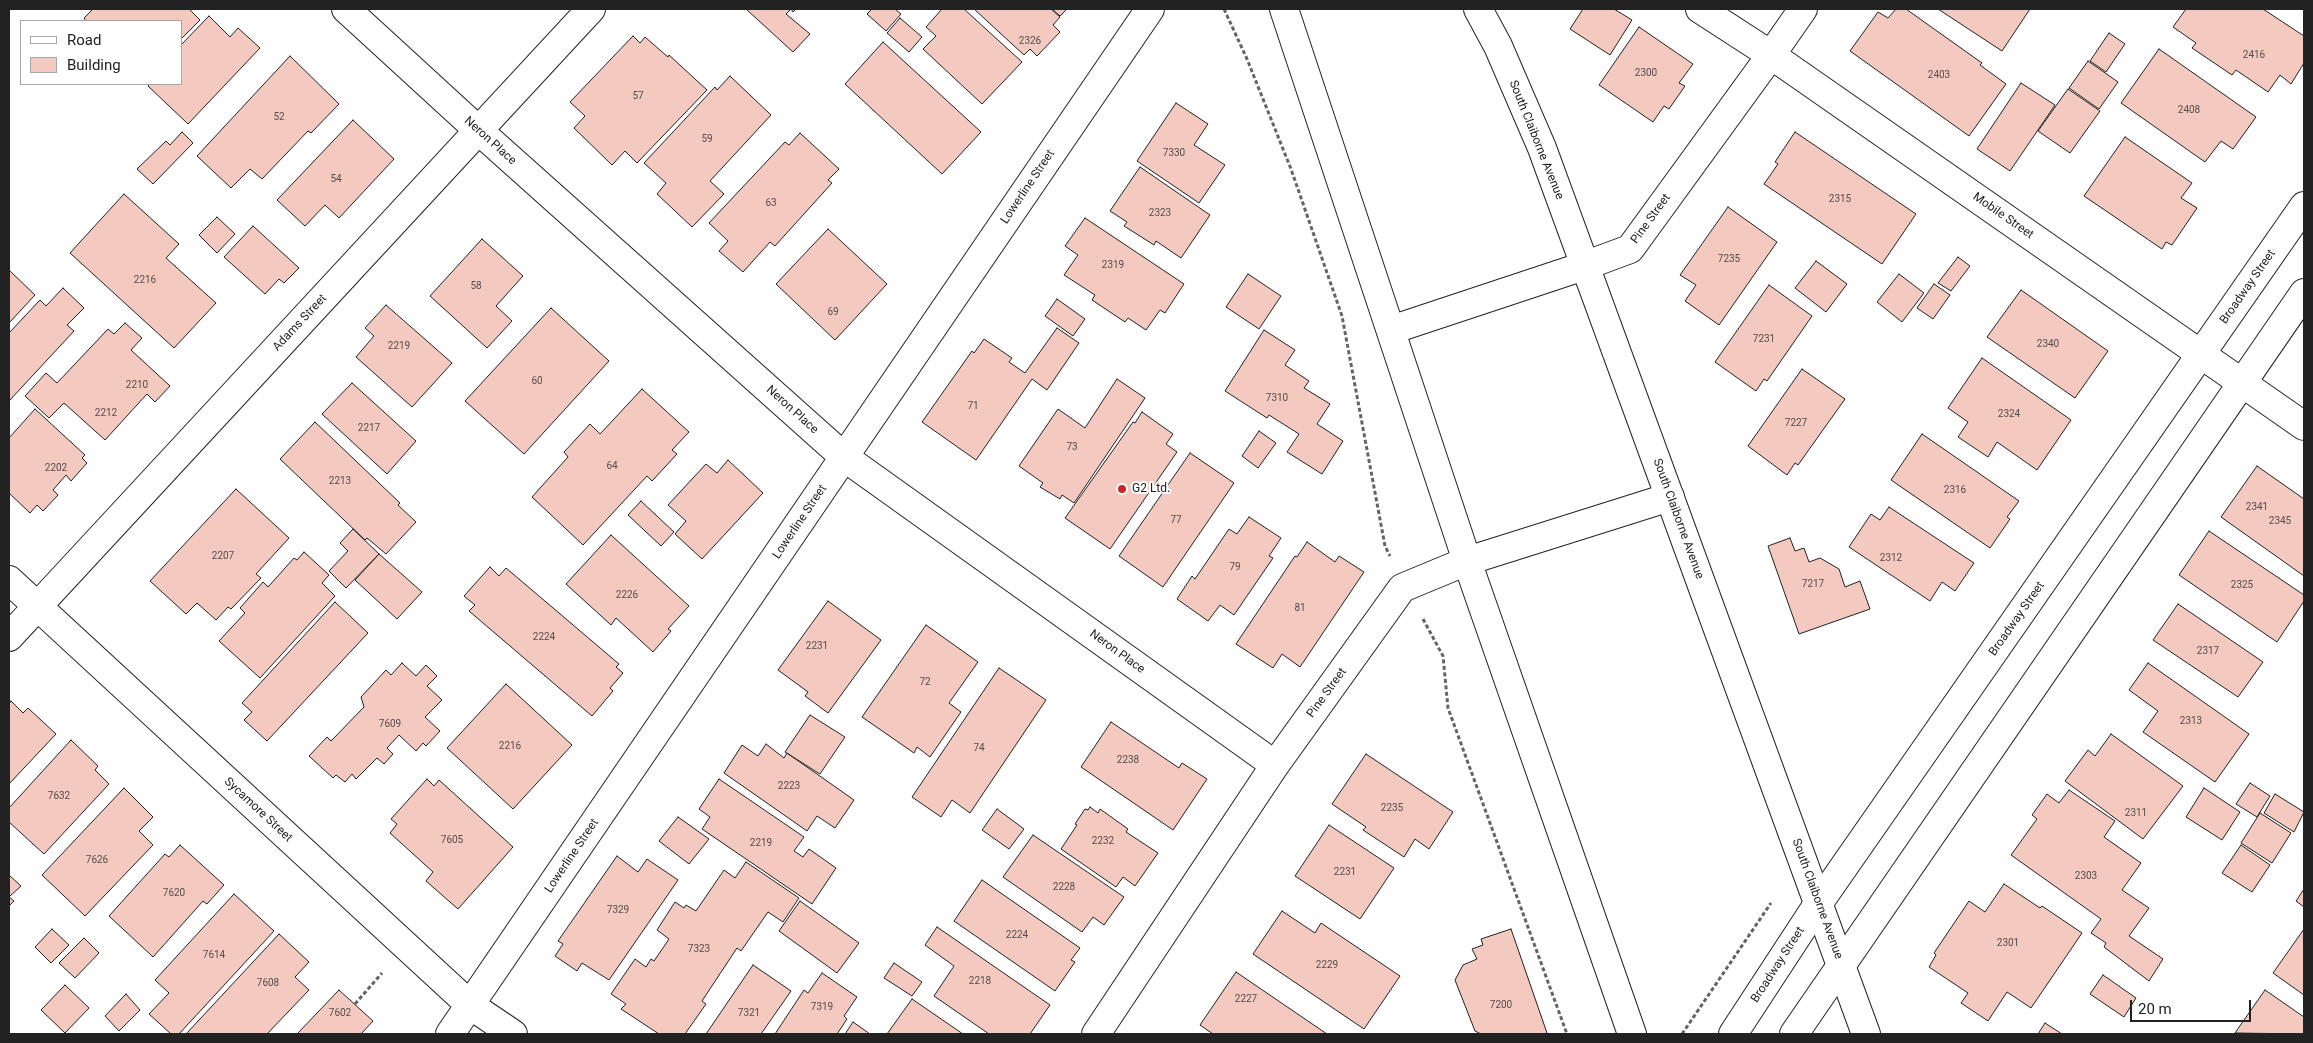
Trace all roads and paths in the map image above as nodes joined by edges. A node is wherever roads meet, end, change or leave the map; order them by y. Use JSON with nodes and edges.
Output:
{"nodes":[{"id":1,"x":346,"y":9,"type":"edge"},
{"id":2,"x":591,"y":9,"type":"edge"},
{"id":3,"x":1150,"y":9,"type":"edge"},
{"id":4,"x":1224,"y":9,"type":"edge"},
{"id":5,"x":1284,"y":9,"type":"edge"},
{"id":6,"x":1478,"y":9,"type":"edge"},
{"id":7,"x":1700,"y":9,"type":"edge"},
{"id":8,"x":1802,"y":9,"type":"edge"},
{"id":9,"x":1772,"y":55,"type":"junction"},
{"id":10,"x":478,"y":130,"type":"junction"},
{"id":11,"x":2304,"y":206,"type":"edge"},
{"id":12,"x":1584,"y":266,"type":"junction"},
{"id":13,"x":2304,"y":293,"type":"edge"},
{"id":14,"x":1391,"y":330,"type":"junction"},
{"id":15,"x":2201,"y":355,"type":"junction"},
{"id":16,"x":2243,"y":383,"type":"junction"},
{"id":17,"x":2304,"y":426,"type":"edge"},
{"id":18,"x":844,"y":457,"type":"junction"},
{"id":19,"x":1670,"y":497,"type":"junction"},
{"id":20,"x":1385,"y":546,"type":"dead end"},
{"id":21,"x":1467,"y":561,"type":"junction"},
{"id":22,"x":9,"y":580,"type":"edge"},
{"id":23,"x":37,"y":607,"type":"junction"},
{"id":24,"x":1420,"y":612,"type":"dead end"},
{"id":25,"x":9,"y":637,"type":"edge"},
{"id":26,"x":1275,"y":765,"type":"junction"},
{"id":27,"x":1772,"y":903,"type":"dead end"},
{"id":28,"x":1818,"y":904,"type":"junction"},
{"id":29,"x":406,"y":946,"type":"junction"},
{"id":30,"x":1841,"y":967,"type":"junction"},
{"id":31,"x":355,"y":1004,"type":"dead end"},
{"id":32,"x":470,"y":1005,"type":"junction"},
{"id":33,"x":450,"y":1034,"type":"edge"},
{"id":34,"x":513,"y":1034,"type":"edge"},
{"id":35,"x":1096,"y":1034,"type":"edge"},
{"id":36,"x":1568,"y":1034,"type":"edge"},
{"id":37,"x":1632,"y":1034,"type":"edge"},
{"id":38,"x":1682,"y":1034,"type":"edge"},
{"id":39,"x":1732,"y":1034,"type":"edge"},
{"id":40,"x":1794,"y":1034,"type":"edge"},
{"id":41,"x":1866,"y":1034,"type":"edge"}],
"edges":[{"from":1,"to":10,"type":"street","name":"Neron Place"},
{"from":2,"to":10,"type":"street","name":"Adams Street"},
{"from":3,"to":18,"type":"street","name":"Lowerline Street"},
{"from":4,"to":20,"type":"path"},
{"from":5,"to":14,"type":"street"},
{"from":6,"to":12,"type":"street","name":"South Claiborne Avenue"},
{"from":7,"to":9,"type":"street","name":"Mobile Street"},
{"from":8,"to":9,"type":"street","name":"Pine Street"},
{"from":9,"to":12,"type":"street","name":"Pine Street"},
{"from":9,"to":15,"type":"street","name":"Mobile Street"},
{"from":10,"to":18,"type":"street","name":"Neron Place"},
{"from":10,"to":23,"type":"street","name":"Adams Street"},
{"from":11,"to":15,"type":"street","name":"Broadway Street"},
{"from":12,"to":14,"type":"street","name":"Pine Street"},
{"from":12,"to":19,"type":"street","name":"South Claiborne Avenue"},
{"from":13,"to":16,"type":"street"},
{"from":14,"to":21,"type":"street"},
{"from":15,"to":16,"type":"street","name":"Mobile Street"},
{"from":15,"to":28,"type":"street","name":"Broadway Street"},
{"from":16,"to":17,"type":"street","name":"Mobile Street"},
{"from":16,"to":30,"type":"street"},
{"from":18,"to":26,"type":"street","name":"Neron Place"},
{"from":18,"to":32,"type":"street","name":"Lowerline Street"},
{"from":19,"to":21,"type":"street","name":"Pine Street"},
{"from":19,"to":28,"type":"street","name":"South Claiborne Avenue"},
{"from":21,"to":26,"type":"street","name":"Pine Street"},
{"from":21,"to":37,"type":"street"},
{"from":22,"to":23,"type":"street","name":"Sycamore Street"},
{"from":23,"to":25,"type":"street","name":"Adams Street"},
{"from":23,"to":29,"type":"street","name":"Sycamore Street"},
{"from":24,"to":36,"type":"path"},
{"from":26,"to":35,"type":"street","name":"Pine Street"},
{"from":27,"to":38,"type":"path"},
{"from":28,"to":30,"type":"street","name":"South Claiborne Avenue"},
{"from":28,"to":39,"type":"street","name":"Broadway Street"},
{"from":29,"to":31,"type":"path"},
{"from":29,"to":32,"type":"street","name":"Sycamore Street"},
{"from":30,"to":40,"type":"street"},
{"from":30,"to":41,"type":"street","name":"South Claiborne Avenue"},
{"from":32,"to":33,"type":"street","name":"Lowerline Street"},
{"from":32,"to":34,"type":"street","name":"Sycamore Street"}]}
